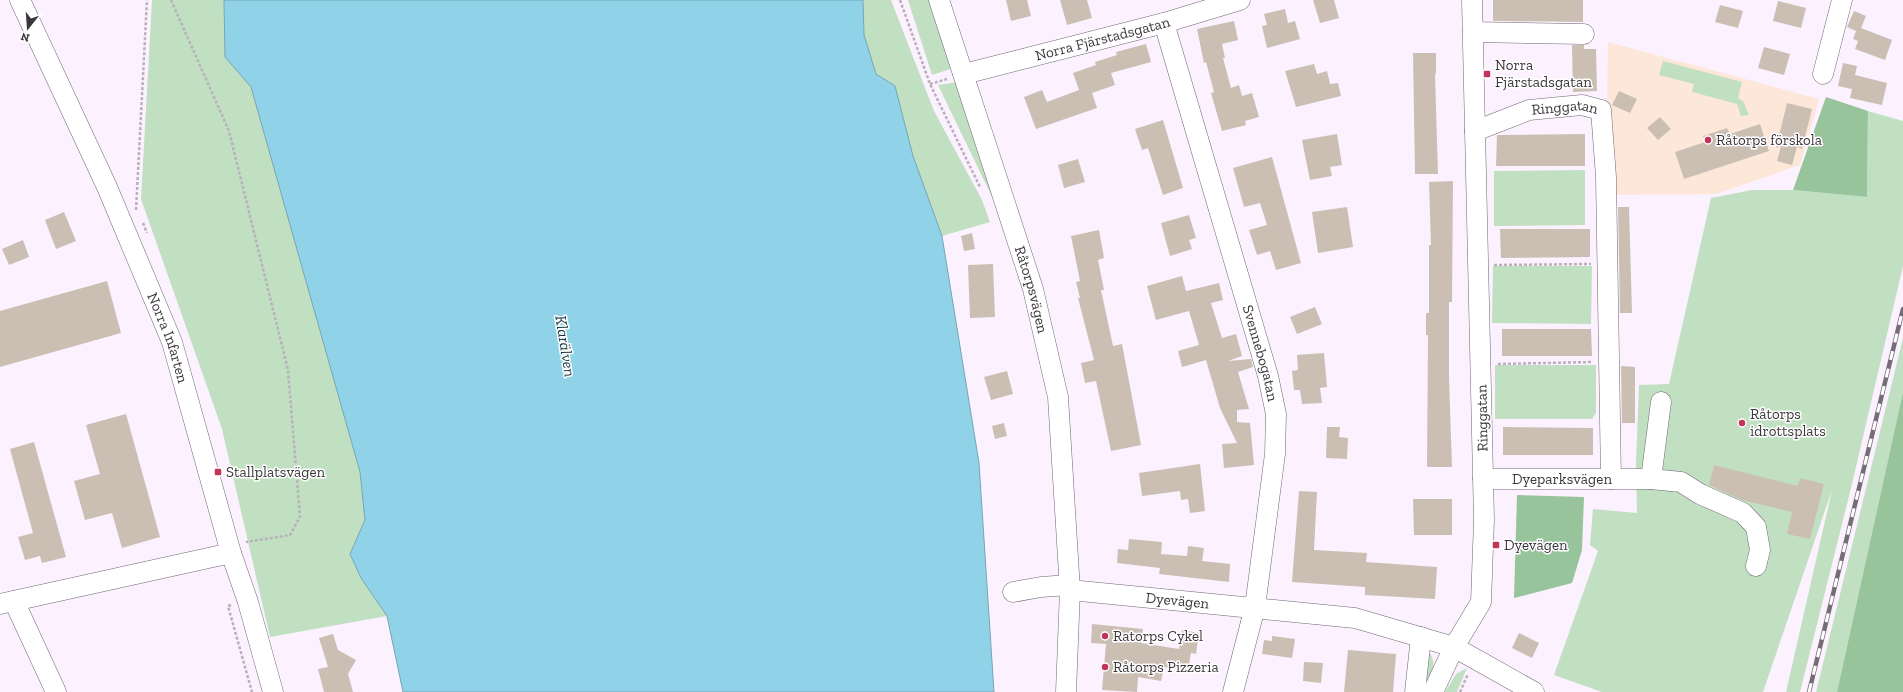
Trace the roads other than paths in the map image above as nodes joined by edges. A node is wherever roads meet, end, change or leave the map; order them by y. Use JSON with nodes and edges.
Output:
{"nodes":[{"id":1,"x":20,"y":0,"type":"edge"},
{"id":2,"x":938,"y":0,"type":"edge"},
{"id":3,"x":1240,"y":0,"type":"edge"},
{"id":4,"x":1472,"y":0,"type":"edge"},
{"id":5,"x":1842,"y":0,"type":"edge"},
{"id":6,"x":1164,"y":23,"type":"junction"},
{"id":7,"x":1473,"y":32,"type":"junction"},
{"id":8,"x":1584,"y":34,"type":"dead end"},
{"id":9,"x":964,"y":74,"type":"junction"},
{"id":10,"x":1823,"y":74,"type":"dead end"},
{"id":11,"x":1475,"y":131,"type":"junction"},
{"id":12,"x":1661,"y":402,"type":"dead end"},
{"id":13,"x":1483,"y":479,"type":"junction"},
{"id":14,"x":1611,"y":479,"type":"junction"},
{"id":15,"x":1646,"y":479,"type":"junction"},
{"id":16,"x":238,"y":548,"type":"junction"},
{"id":17,"x":1756,"y":566,"type":"dead end"},
{"id":18,"x":1070,"y":588,"type":"junction"},
{"id":19,"x":1013,"y":592,"type":"dead end"},
{"id":20,"x":7,"y":603,"type":"edge"},
{"id":21,"x":1255,"y":607,"type":"junction"},
{"id":22,"x":1421,"y":637,"type":"junction"},
{"id":23,"x":1454,"y":647,"type":"junction"},
{"id":24,"x":56,"y":692,"type":"edge"},
{"id":25,"x":273,"y":692,"type":"edge"},
{"id":26,"x":1066,"y":692,"type":"edge"},
{"id":27,"x":1234,"y":692,"type":"edge"},
{"id":28,"x":1415,"y":692,"type":"edge"},
{"id":29,"x":1433,"y":692,"type":"edge"},
{"id":30,"x":1534,"y":692,"type":"edge"}],
"edges":[{"from":1,"to":16,"type":"street","name":"Norra Infarten"},
{"from":2,"to":9,"type":"street","name":"Råtorpsvägen"},
{"from":3,"to":6,"type":"street","name":"Norra Fjärstadsgatan"},
{"from":4,"to":7,"type":"street","name":"Ringgatan"},
{"from":5,"to":10,"type":"street"},
{"from":6,"to":9,"type":"street","name":"Norra Fjärstadsgatan"},
{"from":6,"to":21,"type":"street","name":"Svennebogatan"},
{"from":7,"to":8,"type":"street"},
{"from":7,"to":11,"type":"street","name":"Ringgatan"},
{"from":9,"to":18,"type":"street","name":"Råtorpsvägen"},
{"from":11,"to":13,"type":"street","name":"Ringgatan"},
{"from":11,"to":14,"type":"street","name":"Ringgatan"},
{"from":12,"to":15,"type":"street"},
{"from":13,"to":14,"type":"street","name":"Dyeparksvägen"},
{"from":13,"to":23,"type":"street","name":"Ringgatan"},
{"from":14,"to":15,"type":"street","name":"Dyeparksvägen"},
{"from":15,"to":17,"type":"street","name":"Dyeparksvägen"},
{"from":16,"to":20,"type":"street"},
{"from":16,"to":25,"type":"street","name":"Norra Infarten"},
{"from":18,"to":19,"type":"street","name":"Dyevägen"},
{"from":18,"to":21,"type":"street","name":"Dyevägen"},
{"from":18,"to":26,"type":"street","name":"Råtorpsvägen"},
{"from":20,"to":24,"type":"street"},
{"from":21,"to":22,"type":"street","name":"Dyevägen"},
{"from":21,"to":27,"type":"street","name":"Svennebogatan"},
{"from":22,"to":23,"type":"street","name":"Dyevägen"},
{"from":22,"to":28,"type":"street"},
{"from":23,"to":29,"type":"street","name":"Ringgatan"},
{"from":23,"to":30,"type":"street","name":"Dyevägen"}]}
